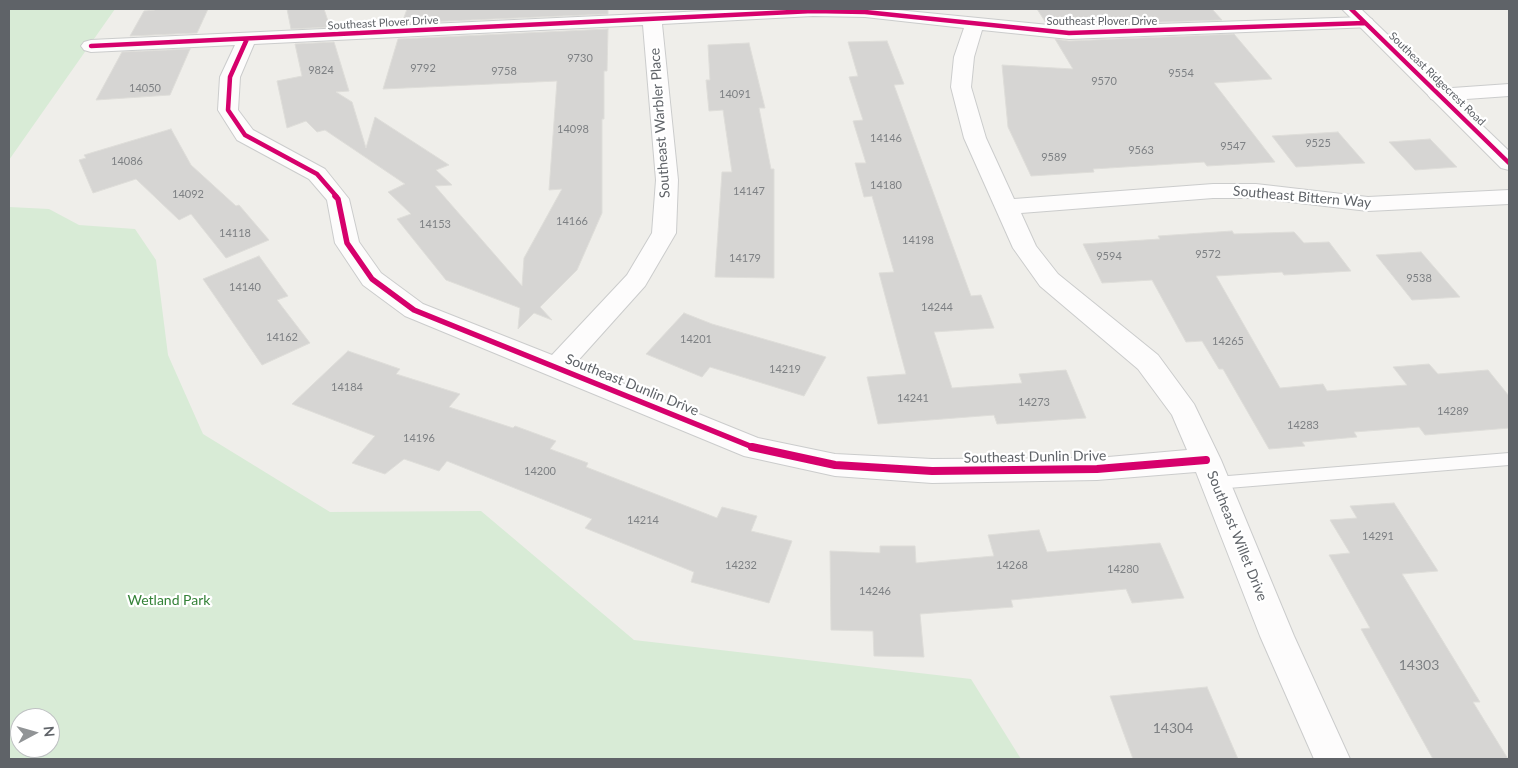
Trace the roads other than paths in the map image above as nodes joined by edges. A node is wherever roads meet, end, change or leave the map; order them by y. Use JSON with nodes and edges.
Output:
{"nodes":[{"id":1,"x":1351,"y":9,"type":"edge"},
{"id":2,"x":652,"y":20,"type":"junction"},
{"id":3,"x":976,"y":24,"type":"junction"},
{"id":4,"x":1365,"y":24,"type":"junction"},
{"id":5,"x":247,"y":39,"type":"junction"},
{"id":6,"x":91,"y":46,"type":"dead end"},
{"id":7,"x":1509,"y":90,"type":"edge"},
{"id":8,"x":1438,"y":95,"type":"junction"},
{"id":9,"x":1509,"y":163,"type":"edge"},
{"id":10,"x":1509,"y":197,"type":"edge"},
{"id":11,"x":1005,"y":207,"type":"junction"},
{"id":12,"x":556,"y":368,"type":"junction"},
{"id":13,"x":1509,"y":459,"type":"edge"},
{"id":14,"x":1211,"y":471,"type":"junction"},
{"id":15,"x":1332,"y":759,"type":"edge"}],
"edges":[{"from":1,"to":4,"type":"street","name":"Southeast Ridgecrest Road"},
{"from":2,"to":3,"type":"street","name":"Southeast Plover Drive"},
{"from":2,"to":5,"type":"street","name":"Southeast Plover Drive"},
{"from":2,"to":12,"type":"street","name":"Southeast Warbler Place"},
{"from":3,"to":4,"type":"street","name":"Southeast Plover Drive"},
{"from":3,"to":11,"type":"street","name":"Southeast Willet Drive"},
{"from":4,"to":8,"type":"street","name":"Southeast Ridgecrest Road"},
{"from":5,"to":6,"type":"street","name":"Southeast Plover Drive"},
{"from":5,"to":12,"type":"street","name":"Southeast Dunlin Drive"},
{"from":7,"to":8,"type":"street"},
{"from":8,"to":9,"type":"street","name":"Southeast Ridgecrest Road"},
{"from":10,"to":11,"type":"street","name":"Southeast Bittern Way"},
{"from":11,"to":14,"type":"street","name":"Southeast Willet Drive"},
{"from":12,"to":14,"type":"street","name":"Southeast Dunlin Drive"},
{"from":13,"to":14,"type":"lane"},
{"from":14,"to":15,"type":"street","name":"Southeast Willet Drive"}]}
